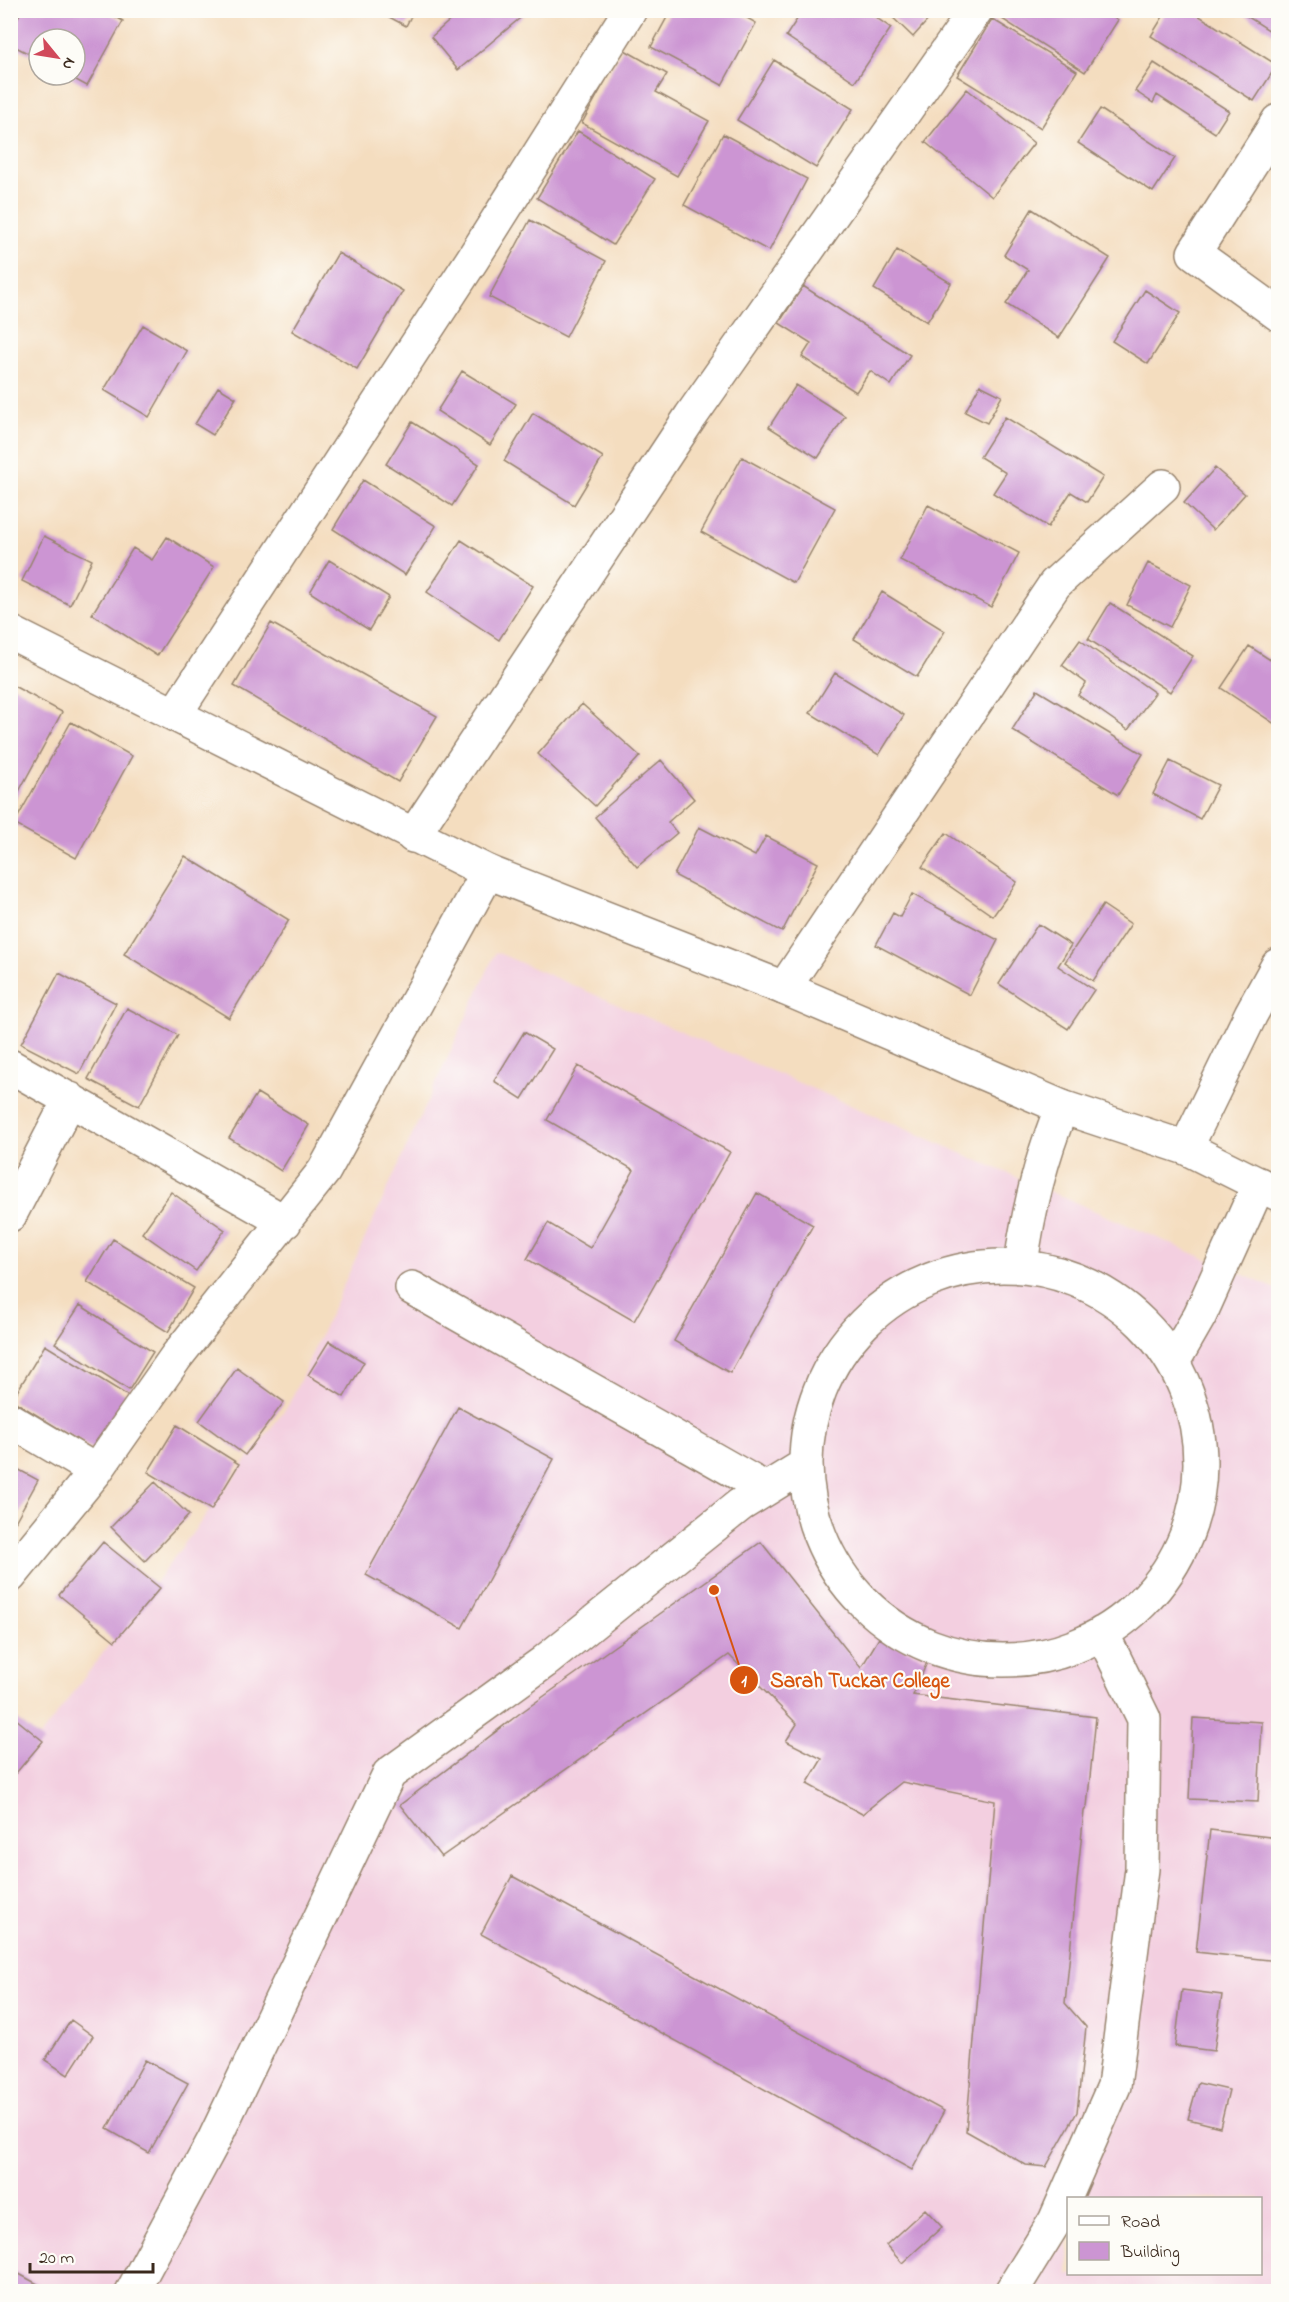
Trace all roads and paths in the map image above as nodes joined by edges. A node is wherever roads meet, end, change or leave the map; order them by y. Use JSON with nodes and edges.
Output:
{"nodes":[{"id":1,"x":630,"y":10,"type":"edge"},
{"id":2,"x":976,"y":10,"type":"edge"},
{"id":3,"x":1278,"y":121,"type":"edge"},
{"id":4,"x":1278,"y":314,"type":"edge"},
{"id":5,"x":1163,"y":486,"type":"dead end"},
{"id":6,"x":10,"y":632,"type":"edge"},
{"id":7,"x":175,"y":714,"type":"junction"},
{"id":8,"x":413,"y":836,"type":"junction"},
{"id":9,"x":488,"y":872,"type":"junction"},
{"id":10,"x":1278,"y":965,"type":"edge"},
{"id":11,"x":784,"y":988,"type":"junction"},
{"id":12,"x":10,"y":1066,"type":"edge"},
{"id":13,"x":70,"y":1099,"type":"junction"},
{"id":14,"x":1062,"y":1107,"type":"junction"},
{"id":15,"x":1185,"y":1148,"type":"junction"},
{"id":16,"x":1269,"y":1189,"type":"edge"},
{"id":17,"x":10,"y":1215,"type":"edge"},
{"id":18,"x":285,"y":1222,"type":"junction"},
{"id":19,"x":1021,"y":1265,"type":"junction"},
{"id":20,"x":412,"y":1288,"type":"dead end"},
{"id":21,"x":1173,"y":1362,"type":"junction"},
{"id":22,"x":10,"y":1420,"type":"edge"},
{"id":23,"x":806,"y":1465,"type":"junction"},
{"id":24,"x":96,"y":1471,"type":"junction"},
{"id":25,"x":766,"y":1489,"type":"junction"},
{"id":26,"x":10,"y":1576,"type":"edge"},
{"id":27,"x":1102,"y":1633,"type":"junction"},
{"id":28,"x":132,"y":2292,"type":"edge"},
{"id":29,"x":1011,"y":2292,"type":"edge"}],
"edges":[{"from":1,"to":7,"type":"street"},
{"from":2,"to":8,"type":"street"},
{"from":3,"to":4,"type":"street"},
{"from":5,"to":11,"type":"street"},
{"from":6,"to":7,"type":"street"},
{"from":7,"to":8,"type":"street"},
{"from":8,"to":9,"type":"street"},
{"from":9,"to":11,"type":"street"},
{"from":9,"to":18,"type":"street"},
{"from":10,"to":15,"type":"street"},
{"from":11,"to":14,"type":"street"},
{"from":12,"to":13,"type":"street"},
{"from":13,"to":17,"type":"street"},
{"from":13,"to":18,"type":"street"},
{"from":14,"to":15,"type":"street"},
{"from":14,"to":19,"type":"street"},
{"from":15,"to":16,"type":"street"},
{"from":16,"to":21,"type":"street"},
{"from":18,"to":24,"type":"street"},
{"from":19,"to":21,"type":"street"},
{"from":19,"to":23,"type":"street"},
{"from":20,"to":25,"type":"street"},
{"from":21,"to":27,"type":"street"},
{"from":22,"to":24,"type":"street"},
{"from":23,"to":25,"type":"street"},
{"from":23,"to":27,"type":"street"},
{"from":24,"to":26,"type":"street"},
{"from":25,"to":28,"type":"street"},
{"from":27,"to":29,"type":"street"}]}
